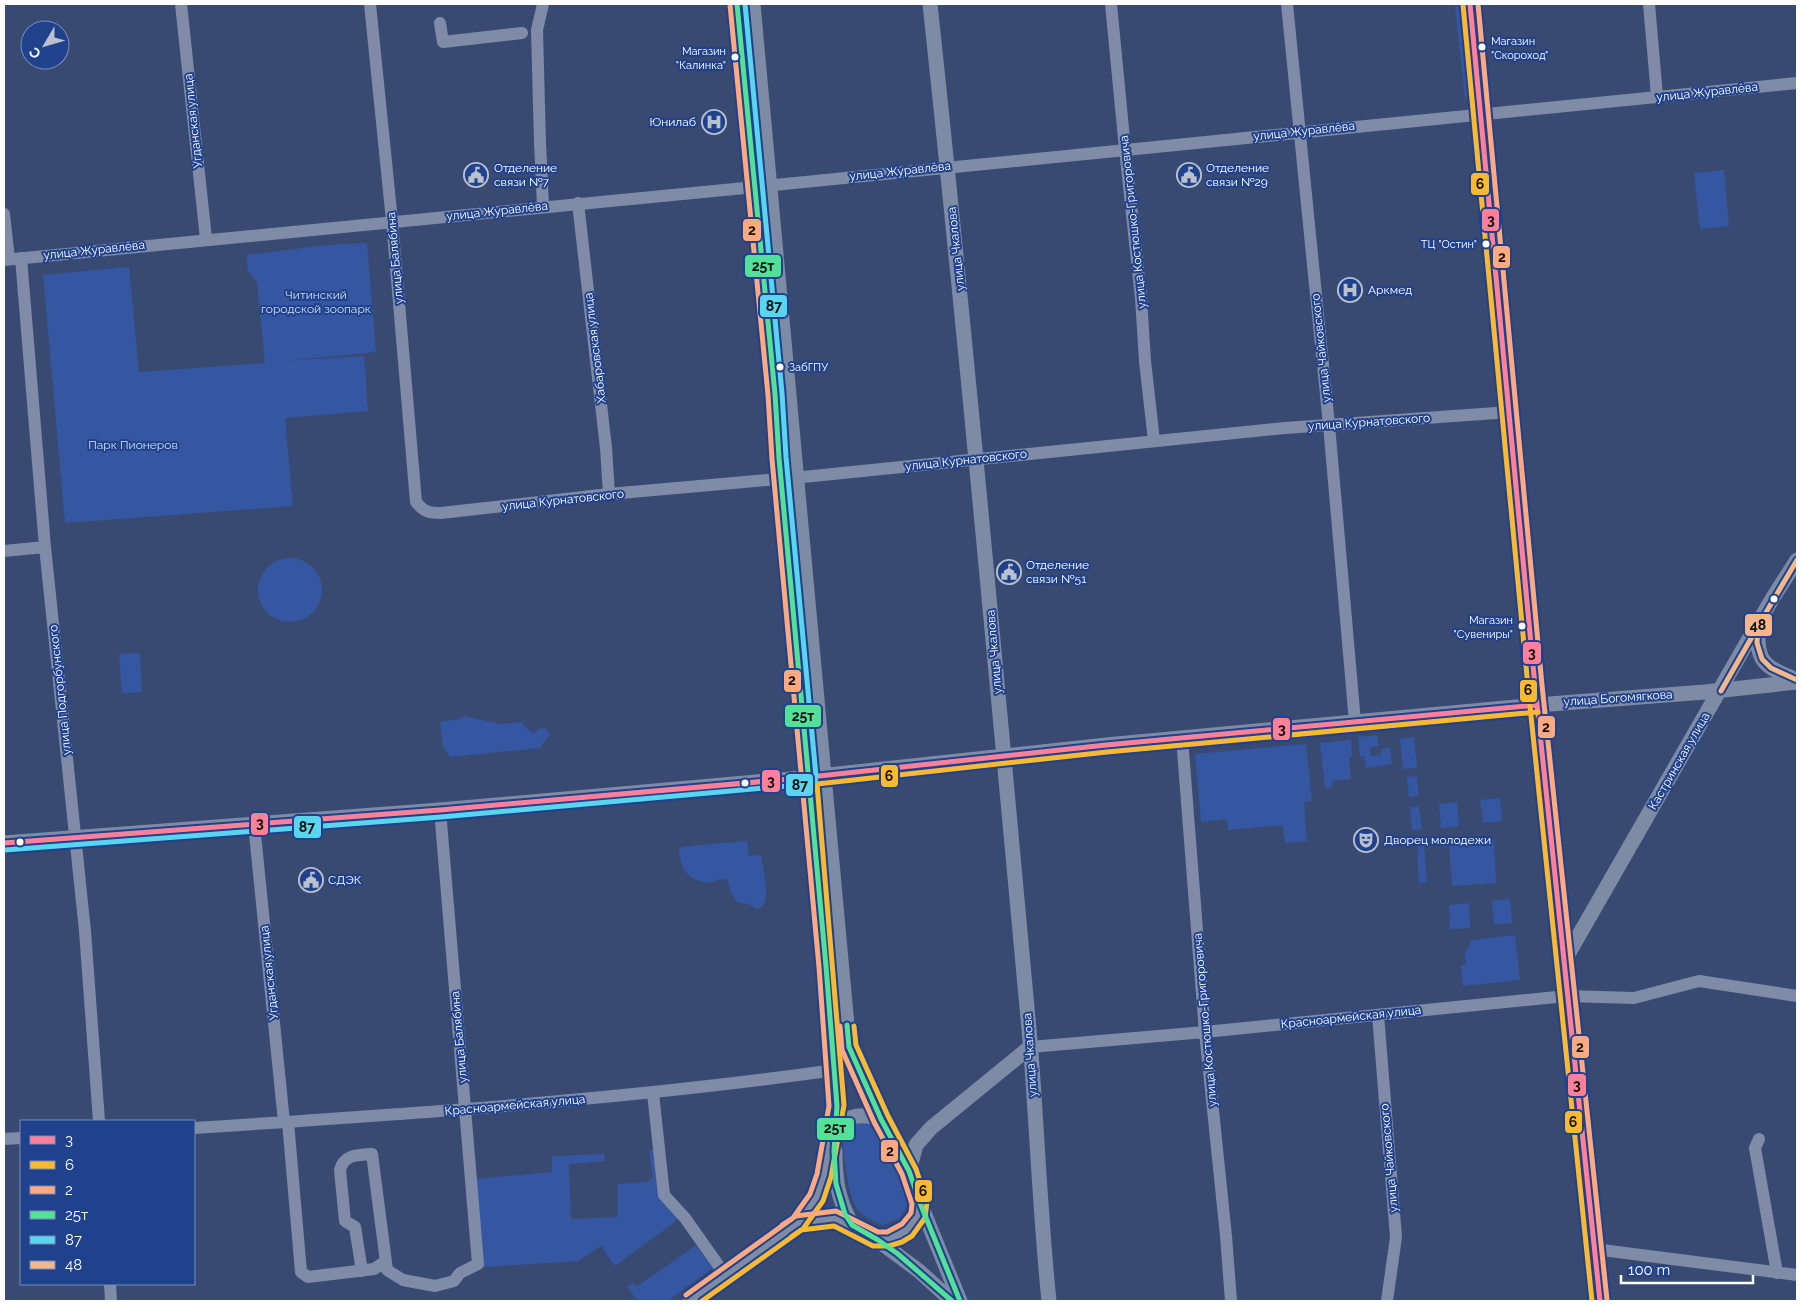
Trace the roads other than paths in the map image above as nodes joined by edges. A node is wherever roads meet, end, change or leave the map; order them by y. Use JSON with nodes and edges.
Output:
{"nodes":[{"id":1,"x":181,"y":4,"type":"edge"},
{"id":2,"x":370,"y":4,"type":"edge"},
{"id":3,"x":543,"y":4,"type":"edge"},
{"id":4,"x":737,"y":4,"type":"edge"},
{"id":5,"x":753,"y":4,"type":"edge"},
{"id":6,"x":930,"y":4,"type":"edge"},
{"id":7,"x":1111,"y":4,"type":"edge"},
{"id":8,"x":1287,"y":4,"type":"edge"},
{"id":9,"x":1470,"y":4,"type":"edge"},
{"id":10,"x":1648,"y":4,"type":"edge"},
{"id":11,"x":440,"y":23,"type":"dead end"},
{"id":12,"x":522,"y":33,"type":"dead end"},
{"id":13,"x":1797,"y":83,"type":"edge"},
{"id":14,"x":1657,"y":96,"type":"junction"},
{"id":15,"x":1482,"y":114,"type":"junction"},
{"id":16,"x":1300,"y":132,"type":"junction"},
{"id":17,"x":1125,"y":149,"type":"junction"},
{"id":18,"x":948,"y":167,"type":"junction"},
{"id":19,"x":770,"y":184,"type":"junction"},
{"id":20,"x":755,"y":187,"type":"junction"},
{"id":21,"x":578,"y":203,"type":"junction"},
{"id":22,"x":543,"y":206,"type":"junction"},
{"id":23,"x":4,"y":214,"type":"edge"},
{"id":24,"x":392,"y":221,"type":"junction"},
{"id":25,"x":206,"y":239,"type":"junction"},
{"id":26,"x":12,"y":259,"type":"edge"},
{"id":27,"x":1510,"y":412,"type":"junction"},
{"id":28,"x":1329,"y":425,"type":"junction"},
{"id":29,"x":1154,"y":441,"type":"junction"},
{"id":30,"x":977,"y":458,"type":"junction"},
{"id":31,"x":797,"y":477,"type":"junction"},
{"id":32,"x":782,"y":478,"type":"junction"},
{"id":33,"x":609,"y":494,"type":"junction"},
{"id":34,"x":423,"y":511,"type":"joint"},
{"id":35,"x":46,"y":547,"type":"junction"},
{"id":36,"x":4,"y":551,"type":"edge"},
{"id":37,"x":1797,"y":560,"type":"edge"},
{"id":38,"x":1758,"y":626,"type":"junction"},
{"id":39,"x":1797,"y":681,"type":"edge"},
{"id":40,"x":1721,"y":690,"type":"junction"},
{"id":41,"x":1538,"y":705,"type":"junction"},
{"id":42,"x":1355,"y":722,"type":"junction"},
{"id":43,"x":1182,"y":738,"type":"junction"},
{"id":44,"x":1003,"y":756,"type":"junction"},
{"id":45,"x":816,"y":776,"type":"junction"},
{"id":46,"x":440,"y":810,"type":"junction"},
{"id":47,"x":254,"y":824,"type":"junction"},
{"id":48,"x":76,"y":836,"type":"junction"},
{"id":49,"x":4,"y":842,"type":"edge"},
{"id":50,"x":1563,"y":963,"type":"junction"},
{"id":51,"x":1567,"y":996,"type":"junction"},
{"id":52,"x":1797,"y":996,"type":"edge"},
{"id":53,"x":1378,"y":1015,"type":"junction"},
{"id":54,"x":1205,"y":1032,"type":"junction"},
{"id":55,"x":1030,"y":1047,"type":"junction"},
{"id":56,"x":834,"y":1070,"type":"junction"},
{"id":57,"x":652,"y":1093,"type":"junction"},
{"id":58,"x":465,"y":1109,"type":"junction"},
{"id":59,"x":881,"y":1119,"type":"junction"},
{"id":60,"x":99,"y":1120,"type":"edge"},
{"id":61,"x":286,"y":1122,"type":"junction"},
{"id":62,"x":834,"y":1126,"type":"junction"},
{"id":63,"x":195,"y":1128,"type":"edge"},
{"id":64,"x":931,"y":1128,"type":"junction"},
{"id":65,"x":890,"y":1133,"type":"junction"},
{"id":66,"x":20,"y":1138,"type":"edge"},
{"id":67,"x":4,"y":1139,"type":"edge"},
{"id":68,"x":1759,"y":1139,"type":"dead end"},
{"id":69,"x":909,"y":1170,"type":"junction"},
{"id":70,"x":920,"y":1203,"type":"junction"},
{"id":71,"x":798,"y":1223,"type":"junction"},
{"id":72,"x":853,"y":1226,"type":"junction"},
{"id":73,"x":876,"y":1239,"type":"junction"},
{"id":74,"x":1594,"y":1249,"type":"junction"},
{"id":75,"x":386,"y":1261,"type":"junction"},
{"id":76,"x":362,"y":1271,"type":"junction"},
{"id":77,"x":1777,"y":1273,"type":"junction"},
{"id":78,"x":1797,"y":1275,"type":"edge"},
{"id":79,"x":726,"y":1276,"type":"junction"},
{"id":80,"x":110,"y":1285,"type":"edge"},
{"id":81,"x":111,"y":1301,"type":"edge"},
{"id":82,"x":690,"y":1301,"type":"edge"},
{"id":83,"x":952,"y":1301,"type":"edge"},
{"id":84,"x":960,"y":1301,"type":"edge"},
{"id":85,"x":1049,"y":1301,"type":"edge"},
{"id":86,"x":1231,"y":1301,"type":"edge"},
{"id":87,"x":1387,"y":1301,"type":"edge"},
{"id":88,"x":1600,"y":1301,"type":"edge"}],
"edges":[{"from":1,"to":25,"type":"street","name":"Угданская улица"},
{"from":2,"to":24,"type":"street","name":"улица Балябина"},
{"from":3,"to":22,"type":"street"},
{"from":4,"to":20,"type":"main road"},
{"from":5,"to":19,"type":"main road"},
{"from":6,"to":18,"type":"main road","name":"улица Чкалова"},
{"from":7,"to":17,"type":"street","name":"улица Костюшко-Григоровича"},
{"from":8,"to":16,"type":"street","name":"улица Чайковского"},
{"from":9,"to":15,"type":"main road"},
{"from":10,"to":14,"type":"street"},
{"from":11,"to":12,"type":"street"},
{"from":13,"to":14,"type":"street","name":"улица Журавлёва"},
{"from":14,"to":15,"type":"street","name":"улица Журавлёва"},
{"from":15,"to":16,"type":"street","name":"улица Журавлёва"},
{"from":15,"to":27,"type":"main road"},
{"from":16,"to":17,"type":"street","name":"улица Журавлёва"},
{"from":16,"to":28,"type":"street","name":"улица Чайковского"},
{"from":17,"to":18,"type":"street","name":"улица Журавлёва"},
{"from":17,"to":29,"type":"street","name":"улица Костюшко-Григоровича"},
{"from":18,"to":19,"type":"street","name":"улица Журавлёва"},
{"from":18,"to":30,"type":"main road","name":"улица Чкалова"},
{"from":19,"to":20,"type":"street","name":"улица Журавлёва"},
{"from":19,"to":31,"type":"main road"},
{"from":20,"to":21,"type":"street","name":"улица Журавлёва"},
{"from":20,"to":32,"type":"main road"},
{"from":21,"to":22,"type":"street","name":"улица Журавлёва"},
{"from":21,"to":33,"type":"street","name":"Хабаровская улица"},
{"from":22,"to":24,"type":"street","name":"улица Журавлёва"},
{"from":23,"to":26,"type":"street","name":"улица Подгорбунского"},
{"from":24,"to":25,"type":"street","name":"улица Журавлёва"},
{"from":24,"to":34,"type":"street","name":"улица Балябина"},
{"from":25,"to":26,"type":"street","name":"улица Журавлёва"},
{"from":26,"to":35,"type":"street","name":"улица Подгорбунского"},
{"from":27,"to":28,"type":"street","name":"улица Курнатовского"},
{"from":27,"to":41,"type":"main road"},
{"from":28,"to":29,"type":"street","name":"улица Курнатовского"},
{"from":28,"to":42,"type":"street","name":"улица Чайковского"},
{"from":29,"to":30,"type":"street","name":"улица Курнатовского"},
{"from":30,"to":31,"type":"street","name":"улица Курнатовского"},
{"from":30,"to":44,"type":"main road","name":"улица Чкалова"},
{"from":31,"to":32,"type":"street","name":"улица Курнатовского"},
{"from":31,"to":45,"type":"main road"},
{"from":32,"to":33,"type":"street","name":"улица Курнатовского"},
{"from":32,"to":45,"type":"main road"},
{"from":33,"to":34,"type":"street","name":"улица Курнатовского"},
{"from":35,"to":36,"type":"street"},
{"from":35,"to":48,"type":"street","name":"улица Подгорбунского"},
{"from":37,"to":38,"type":"main road","name":"Кастринская улица"},
{"from":38,"to":39,"type":"main road"},
{"from":38,"to":40,"type":"main road","name":"Кастринская улица"},
{"from":39,"to":40,"type":"main road","name":"улица Богомягкова"},
{"from":40,"to":41,"type":"main road","name":"улица Богомягкова"},
{"from":40,"to":50,"type":"main road","name":"Кастринская улица"},
{"from":41,"to":42,"type":"main road","name":"улица Богомягкова"},
{"from":41,"to":50,"type":"main road"},
{"from":42,"to":43,"type":"main road","name":"улица Богомягкова"},
{"from":43,"to":44,"type":"main road","name":"улица Богомягкова"},
{"from":43,"to":54,"type":"street","name":"улица Костюшко-Григоровича"},
{"from":44,"to":45,"type":"main road","name":"улица Богомягкова"},
{"from":44,"to":55,"type":"main road","name":"улица Чкалова"},
{"from":45,"to":46,"type":"main road","name":"улица Богомягкова"},
{"from":45,"to":56,"type":"main road"},
{"from":45,"to":59,"type":"main road"},
{"from":46,"to":47,"type":"main road","name":"улица Богомягкова"},
{"from":46,"to":58,"type":"street","name":"улица Балябина"},
{"from":47,"to":48,"type":"main road","name":"улица Богомягкова"},
{"from":47,"to":61,"type":"street","name":"Угданская улица"},
{"from":48,"to":49,"type":"main road","name":"улица Богомягкова"},
{"from":48,"to":60,"type":"street","name":"улица Подгорбунского"},
{"from":50,"to":51,"type":"main road"},
{"from":51,"to":52,"type":"street","name":"Красноармейская улица"},
{"from":51,"to":53,"type":"street","name":"Красноармейская улица"},
{"from":51,"to":74,"type":"main road"},
{"from":53,"to":54,"type":"street","name":"Красноармейская улица"},
{"from":53,"to":87,"type":"street","name":"улица Чайковского"},
{"from":54,"to":55,"type":"street","name":"Красноармейская улица"},
{"from":54,"to":86,"type":"street","name":"улица Костюшко-Григоровича"},
{"from":55,"to":64,"type":"main road"},
{"from":55,"to":85,"type":"main road","name":"улица Чкалова"},
{"from":56,"to":57,"type":"street","name":"Красноармейская улица"},
{"from":56,"to":62,"type":"main road"},
{"from":57,"to":58,"type":"street","name":"Красноармейская улица"},
{"from":57,"to":79,"type":"street"},
{"from":58,"to":61,"type":"street","name":"Красноармейская улица"},
{"from":58,"to":75,"type":"street","name":"улица Балябина"},
{"from":59,"to":62,"type":"main road"},
{"from":59,"to":65,"type":"main road"},
{"from":61,"to":63,"type":"street","name":"Красноармейская улица"},
{"from":61,"to":76,"type":"street","name":"Угданская улица"},
{"from":62,"to":71,"type":"main road"},
{"from":62,"to":72,"type":"main road"},
{"from":64,"to":65,"type":"main road"},
{"from":64,"to":69,"type":"main road"},
{"from":65,"to":69,"type":"main road"},
{"from":66,"to":67,"type":"street"},
{"from":68,"to":77,"type":"street"},
{"from":69,"to":70,"type":"main road"},
{"from":70,"to":73,"type":"main road"},
{"from":70,"to":84,"type":"main road"},
{"from":71,"to":72,"type":"main road"},
{"from":71,"to":79,"type":"main road"},
{"from":72,"to":73,"type":"main road"},
{"from":73,"to":83,"type":"main road"},
{"from":74,"to":77,"type":"street"},
{"from":74,"to":88,"type":"main road"},
{"from":75,"to":76,"type":"street","name":"Угданская улица"},
{"from":75,"to":76,"type":"street"},
{"from":77,"to":78,"type":"street"},
{"from":79,"to":82,"type":"main road"},
{"from":80,"to":81,"type":"street"}]}
